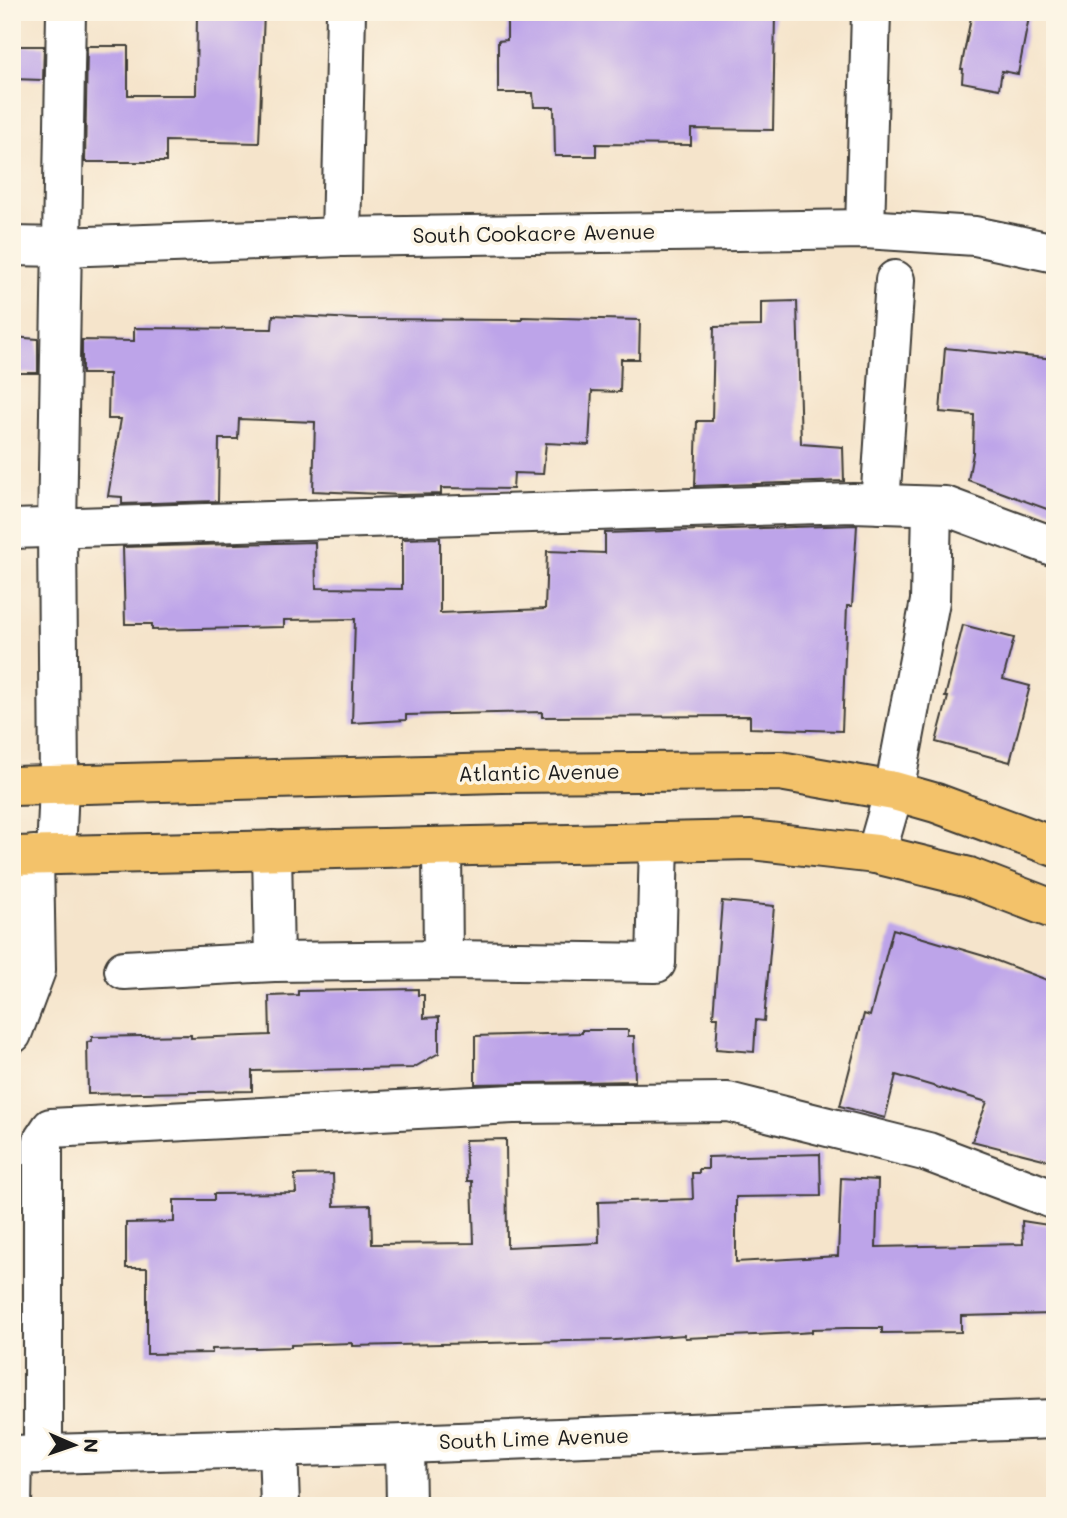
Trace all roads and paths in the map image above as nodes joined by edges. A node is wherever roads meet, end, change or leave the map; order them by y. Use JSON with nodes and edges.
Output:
{"nodes":[{"id":1,"x":66,"y":12,"type":"edge"},
{"id":2,"x":346,"y":12,"type":"edge"},
{"id":3,"x":871,"y":12,"type":"edge"},
{"id":4,"x":865,"y":229,"type":"junction"},
{"id":5,"x":341,"y":237,"type":"junction"},
{"id":6,"x":12,"y":246,"type":"edge"},
{"id":7,"x":61,"y":247,"type":"junction"},
{"id":8,"x":1055,"y":253,"type":"edge"},
{"id":9,"x":895,"y":280,"type":"dead end"},
{"id":10,"x":880,"y":504,"type":"junction"},
{"id":11,"x":932,"y":506,"type":"junction"},
{"id":12,"x":57,"y":528,"type":"junction"},
{"id":13,"x":12,"y":529,"type":"edge"},
{"id":14,"x":1055,"y":547,"type":"edge"},
{"id":15,"x":59,"y":785,"type":"junction"},
{"id":16,"x":12,"y":786,"type":"edge"},
{"id":17,"x":894,"y":791,"type":"junction"},
{"id":18,"x":659,"y":842,"type":"junction"},
{"id":19,"x":442,"y":846,"type":"junction"},
{"id":20,"x":1055,"y":847,"type":"edge"},
{"id":21,"x":272,"y":850,"type":"junction"},
{"id":22,"x":876,"y":854,"type":"junction"},
{"id":23,"x":34,"y":855,"type":"edge"},
{"id":24,"x":1055,"y":910,"type":"edge"},
{"id":25,"x":443,"y":960,"type":"junction"},
{"id":26,"x":274,"y":962,"type":"junction"},
{"id":27,"x":124,"y":970,"type":"dead end"},
{"id":28,"x":12,"y":1034,"type":"edge"},
{"id":29,"x":1055,"y":1200,"type":"edge"},
{"id":30,"x":1055,"y":1419,"type":"edge"},
{"id":31,"x":405,"y":1444,"type":"junction"},
{"id":32,"x":278,"y":1447,"type":"junction"},
{"id":33,"x":23,"y":1455,"type":"edge"},
{"id":34,"x":12,"y":1506,"type":"edge"},
{"id":35,"x":280,"y":1506,"type":"edge"},
{"id":36,"x":406,"y":1506,"type":"edge"}],
"edges":[{"from":1,"to":7,"type":"street"},
{"from":2,"to":5,"type":"street"},
{"from":3,"to":4,"type":"street"},
{"from":4,"to":5,"type":"street","name":"South Cookacre Avenue"},
{"from":4,"to":8,"type":"street","name":"South Cookacre Avenue"},
{"from":5,"to":7,"type":"street","name":"South Cookacre Avenue"},
{"from":6,"to":7,"type":"street","name":"South Cookacre Avenue"},
{"from":7,"to":12,"type":"street"},
{"from":9,"to":10,"type":"street"},
{"from":10,"to":11,"type":"street"},
{"from":10,"to":12,"type":"street"},
{"from":11,"to":14,"type":"street"},
{"from":11,"to":17,"type":"street"},
{"from":12,"to":13,"type":"street"},
{"from":12,"to":15,"type":"street"},
{"from":15,"to":16,"type":"main road","name":"Atlantic Avenue"},
{"from":15,"to":17,"type":"main road","name":"Atlantic Avenue"},
{"from":15,"to":23,"type":"street"},
{"from":17,"to":20,"type":"main road","name":"Atlantic Avenue"},
{"from":17,"to":22,"type":"street"},
{"from":18,"to":19,"type":"main road"},
{"from":18,"to":22,"type":"main road"},
{"from":18,"to":25,"type":"street"},
{"from":19,"to":21,"type":"main road"},
{"from":19,"to":25,"type":"street"},
{"from":21,"to":23,"type":"main road"},
{"from":21,"to":26,"type":"street"},
{"from":22,"to":24,"type":"main road"},
{"from":23,"to":28,"type":"street"},
{"from":25,"to":26,"type":"street"},
{"from":26,"to":27,"type":"street"},
{"from":29,"to":33,"type":"street"},
{"from":30,"to":31,"type":"street","name":"South Lime Avenue"},
{"from":31,"to":32,"type":"street","name":"South Lime Avenue"},
{"from":31,"to":36,"type":"street"},
{"from":32,"to":33,"type":"street","name":"South Lime Avenue"},
{"from":32,"to":35,"type":"street"},
{"from":33,"to":34,"type":"street"}]}
